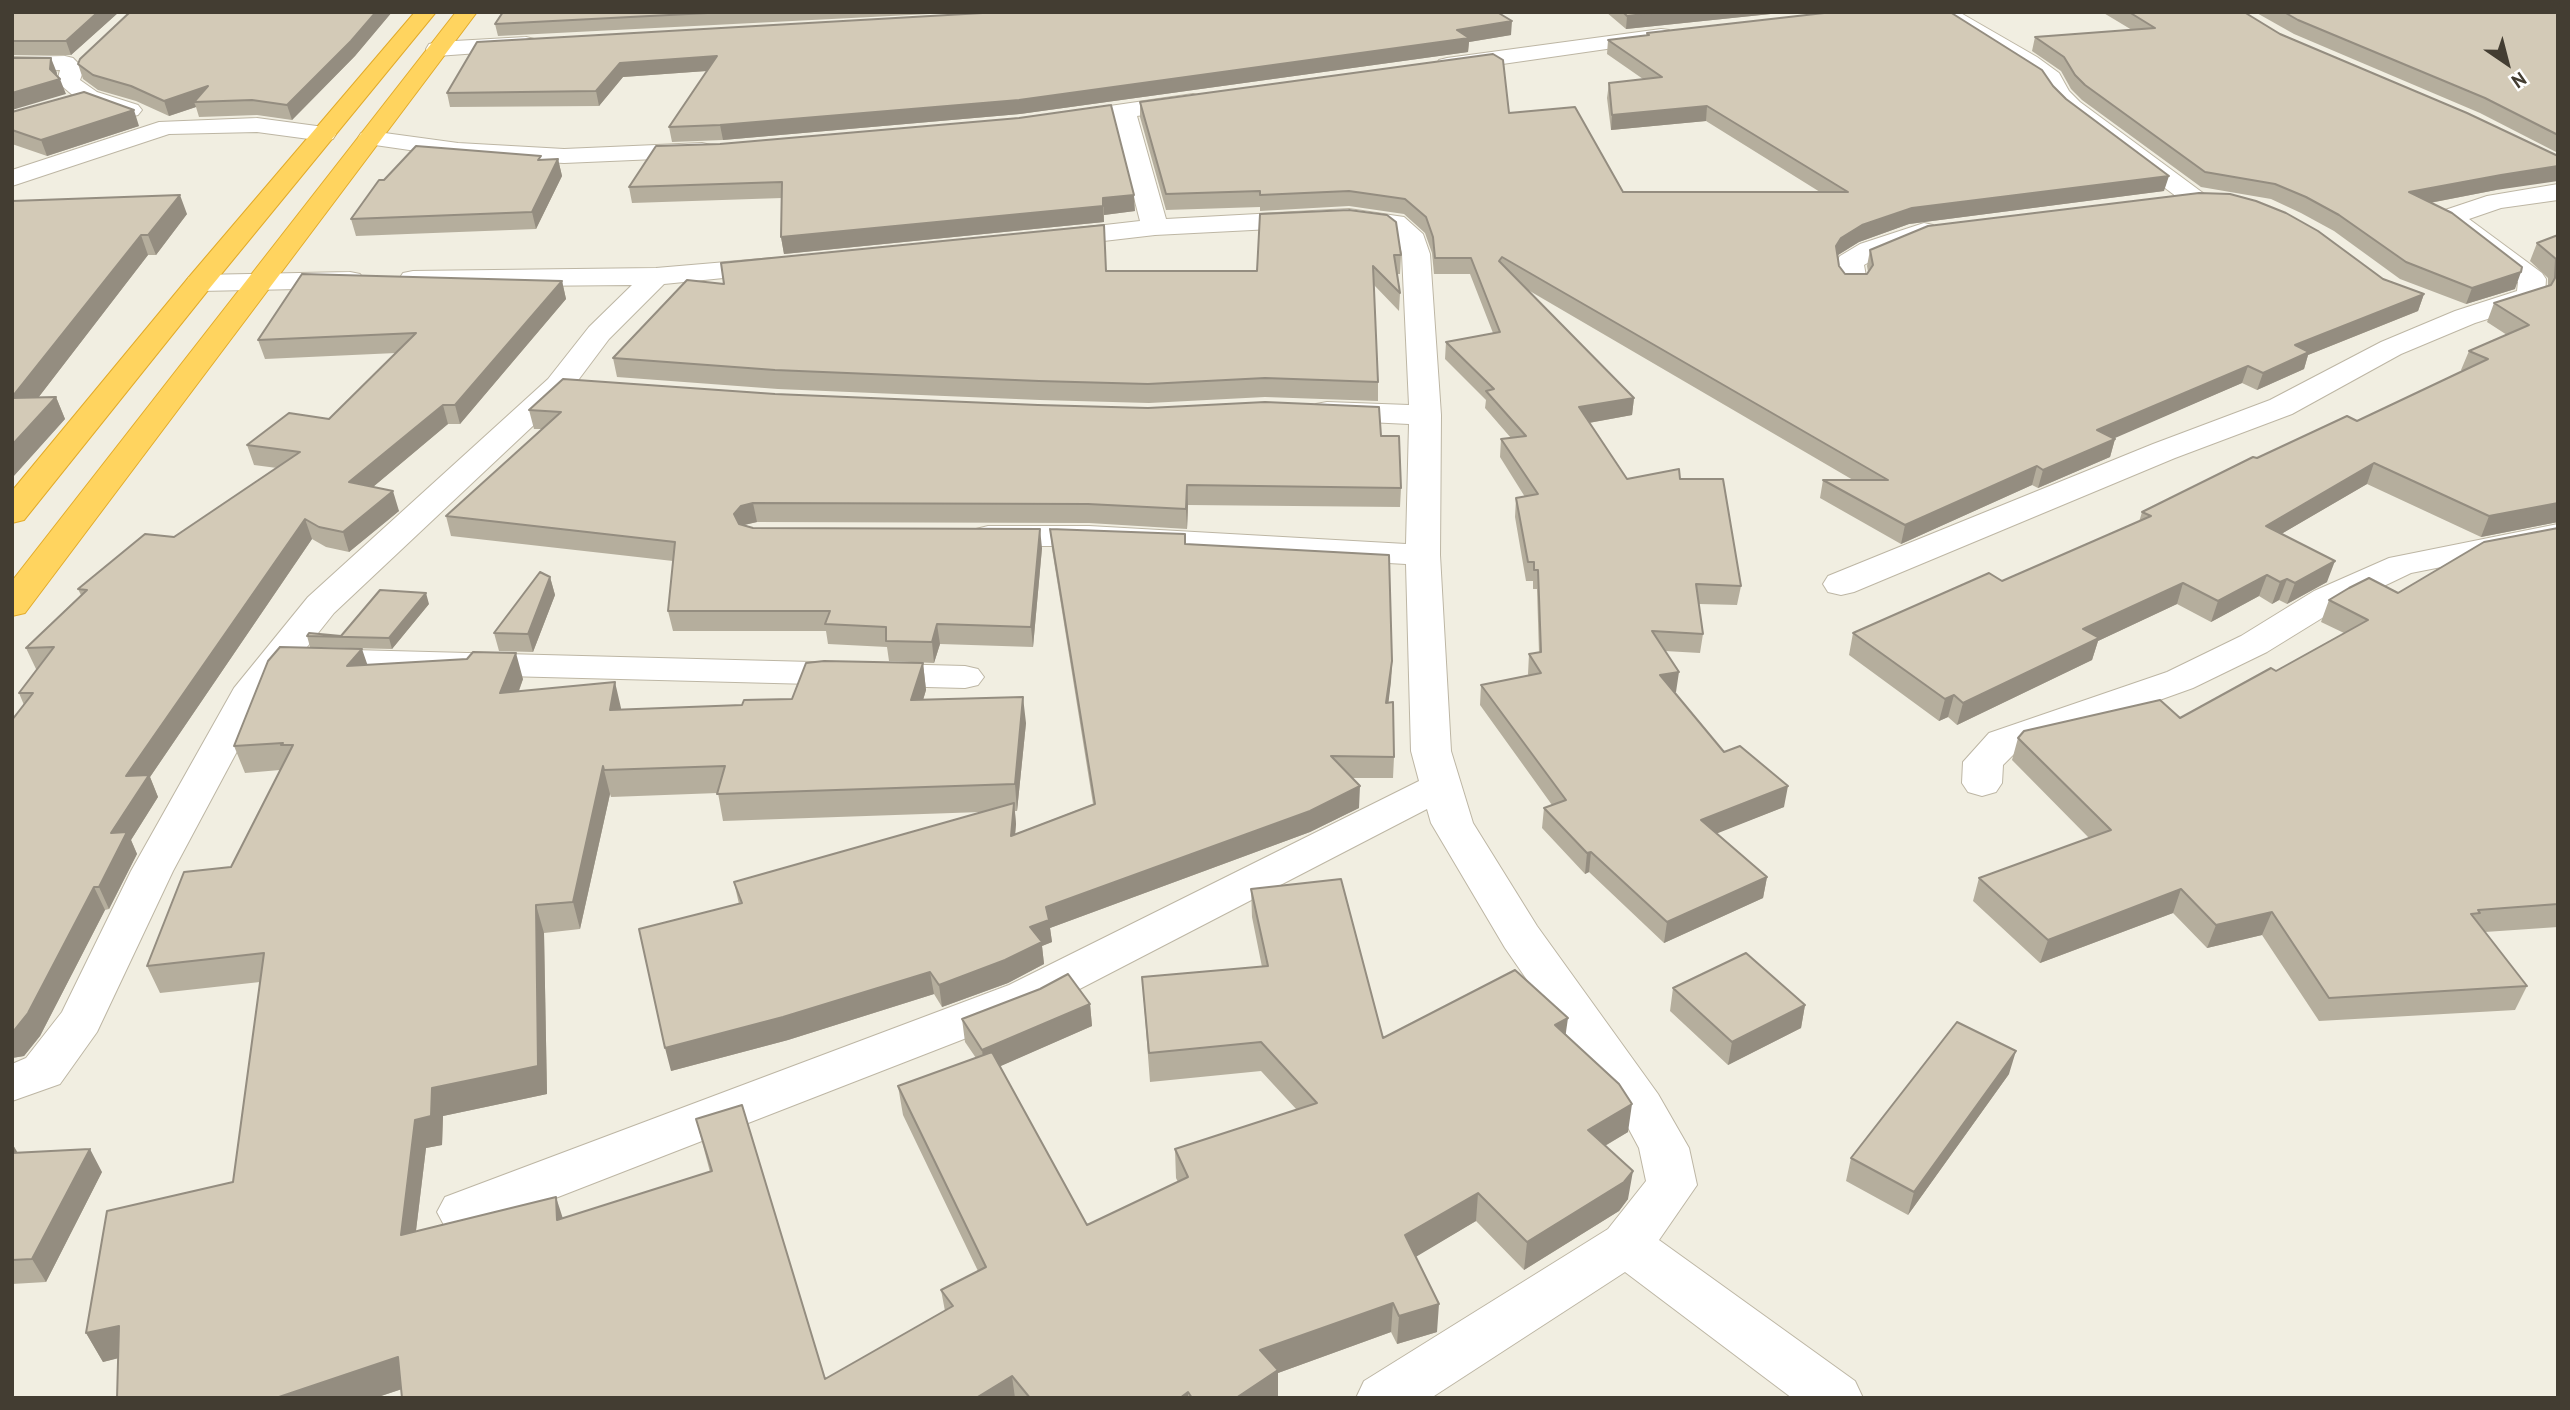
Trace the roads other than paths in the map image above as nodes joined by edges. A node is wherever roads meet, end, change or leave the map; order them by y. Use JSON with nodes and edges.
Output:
{"nodes":[{"id":1,"x":426,"y":12,"type":"edge"},
{"id":2,"x":467,"y":12,"type":"edge"},
{"id":3,"x":1943,"y":12,"type":"edge"},
{"id":4,"x":1677,"y":33,"type":"edge"},
{"id":5,"x":548,"y":43,"type":"edge"},
{"id":6,"x":437,"y":49,"type":"junction"},
{"id":7,"x":12,"y":64,"type":"edge"},
{"id":8,"x":1427,"y":68,"type":"edge"},
{"id":9,"x":89,"y":97,"type":"junction"},
{"id":10,"x":1220,"y":97,"type":"edge"},
{"id":11,"x":64,"y":105,"type":"edge"},
{"id":12,"x":1124,"y":110,"type":"junction"},
{"id":13,"x":1033,"y":122,"type":"edge"},
{"id":14,"x":167,"y":127,"type":"junction"},
{"id":15,"x":324,"y":134,"type":"junction"},
{"id":16,"x":370,"y":138,"type":"junction"},
{"id":17,"x":723,"y":149,"type":"edge"},
{"id":18,"x":12,"y":178,"type":"edge"},
{"id":19,"x":2558,"y":192,"type":"edge"},
{"id":20,"x":2155,"y":202,"type":"edge"},
{"id":21,"x":1155,"y":228,"type":"junction"},
{"id":22,"x":1946,"y":228,"type":"edge"},
{"id":23,"x":1020,"y":242,"type":"edge"},
{"id":24,"x":804,"y":263,"type":"edge"},
{"id":25,"x":656,"y":276,"type":"junction"},
{"id":26,"x":263,"y":281,"type":"junction"},
{"id":27,"x":1853,"y":282,"type":"edge"},
{"id":28,"x":198,"y":283,"type":"junction"},
{"id":29,"x":2427,"y":302,"type":"dead end"},
{"id":30,"x":2465,"y":317,"type":"junction"},
{"id":31,"x":1305,"y":411,"type":"edge"},
{"id":32,"x":1425,"y":415,"type":"junction"},
{"id":33,"x":12,"y":513,"type":"edge"},
{"id":34,"x":2558,"y":534,"type":"edge"},
{"id":35,"x":951,"y":535,"type":"edge"},
{"id":36,"x":1423,"y":555,"type":"junction"},
{"id":37,"x":1841,"y":584,"type":"dead end"},
{"id":38,"x":12,"y":605,"type":"edge"},
{"id":39,"x":277,"y":659,"type":"junction"},
{"id":40,"x":965,"y":677,"type":"dead end"},
{"id":41,"x":1982,"y":783,"type":"dead end"},
{"id":42,"x":1441,"y":786,"type":"junction"},
{"id":43,"x":12,"y":1083,"type":"edge"},
{"id":44,"x":463,"y":1212,"type":"dead end"},
{"id":45,"x":1626,"y":1244,"type":"junction"},
{"id":46,"x":1384,"y":1398,"type":"edge"},
{"id":47,"x":1835,"y":1398,"type":"edge"}],
"edges":[{"from":1,"to":15,"type":"highway"},
{"from":2,"to":6,"type":"highway"},
{"from":3,"to":20,"type":"street"},
{"from":4,"to":8,"type":"street"},
{"from":5,"to":6,"type":"street"},
{"from":6,"to":16,"type":"highway"},
{"from":7,"to":9,"type":"street"},
{"from":9,"to":11,"type":"street"},
{"from":9,"to":14,"type":"street"},
{"from":10,"to":12,"type":"street"},
{"from":12,"to":13,"type":"street"},
{"from":12,"to":21,"type":"street"},
{"from":14,"to":15,"type":"street"},
{"from":14,"to":18,"type":"street"},
{"from":15,"to":28,"type":"highway"},
{"from":16,"to":17,"type":"street"},
{"from":16,"to":26,"type":"highway"},
{"from":19,"to":30,"type":"street"},
{"from":21,"to":23,"type":"street"},
{"from":21,"to":32,"type":"street"},
{"from":22,"to":27,"type":"street"},
{"from":24,"to":25,"type":"street"},
{"from":25,"to":26,"type":"street"},
{"from":25,"to":39,"type":"street"},
{"from":26,"to":28,"type":"street"},
{"from":26,"to":38,"type":"highway"},
{"from":28,"to":33,"type":"highway"},
{"from":29,"to":30,"type":"street"},
{"from":30,"to":37,"type":"street"},
{"from":31,"to":32,"type":"street"},
{"from":32,"to":36,"type":"street"},
{"from":34,"to":41,"type":"street"},
{"from":35,"to":36,"type":"street"},
{"from":36,"to":42,"type":"street"},
{"from":39,"to":40,"type":"street"},
{"from":39,"to":43,"type":"street"},
{"from":42,"to":44,"type":"street"},
{"from":42,"to":45,"type":"street"},
{"from":45,"to":46,"type":"street"},
{"from":45,"to":47,"type":"street"}]}
